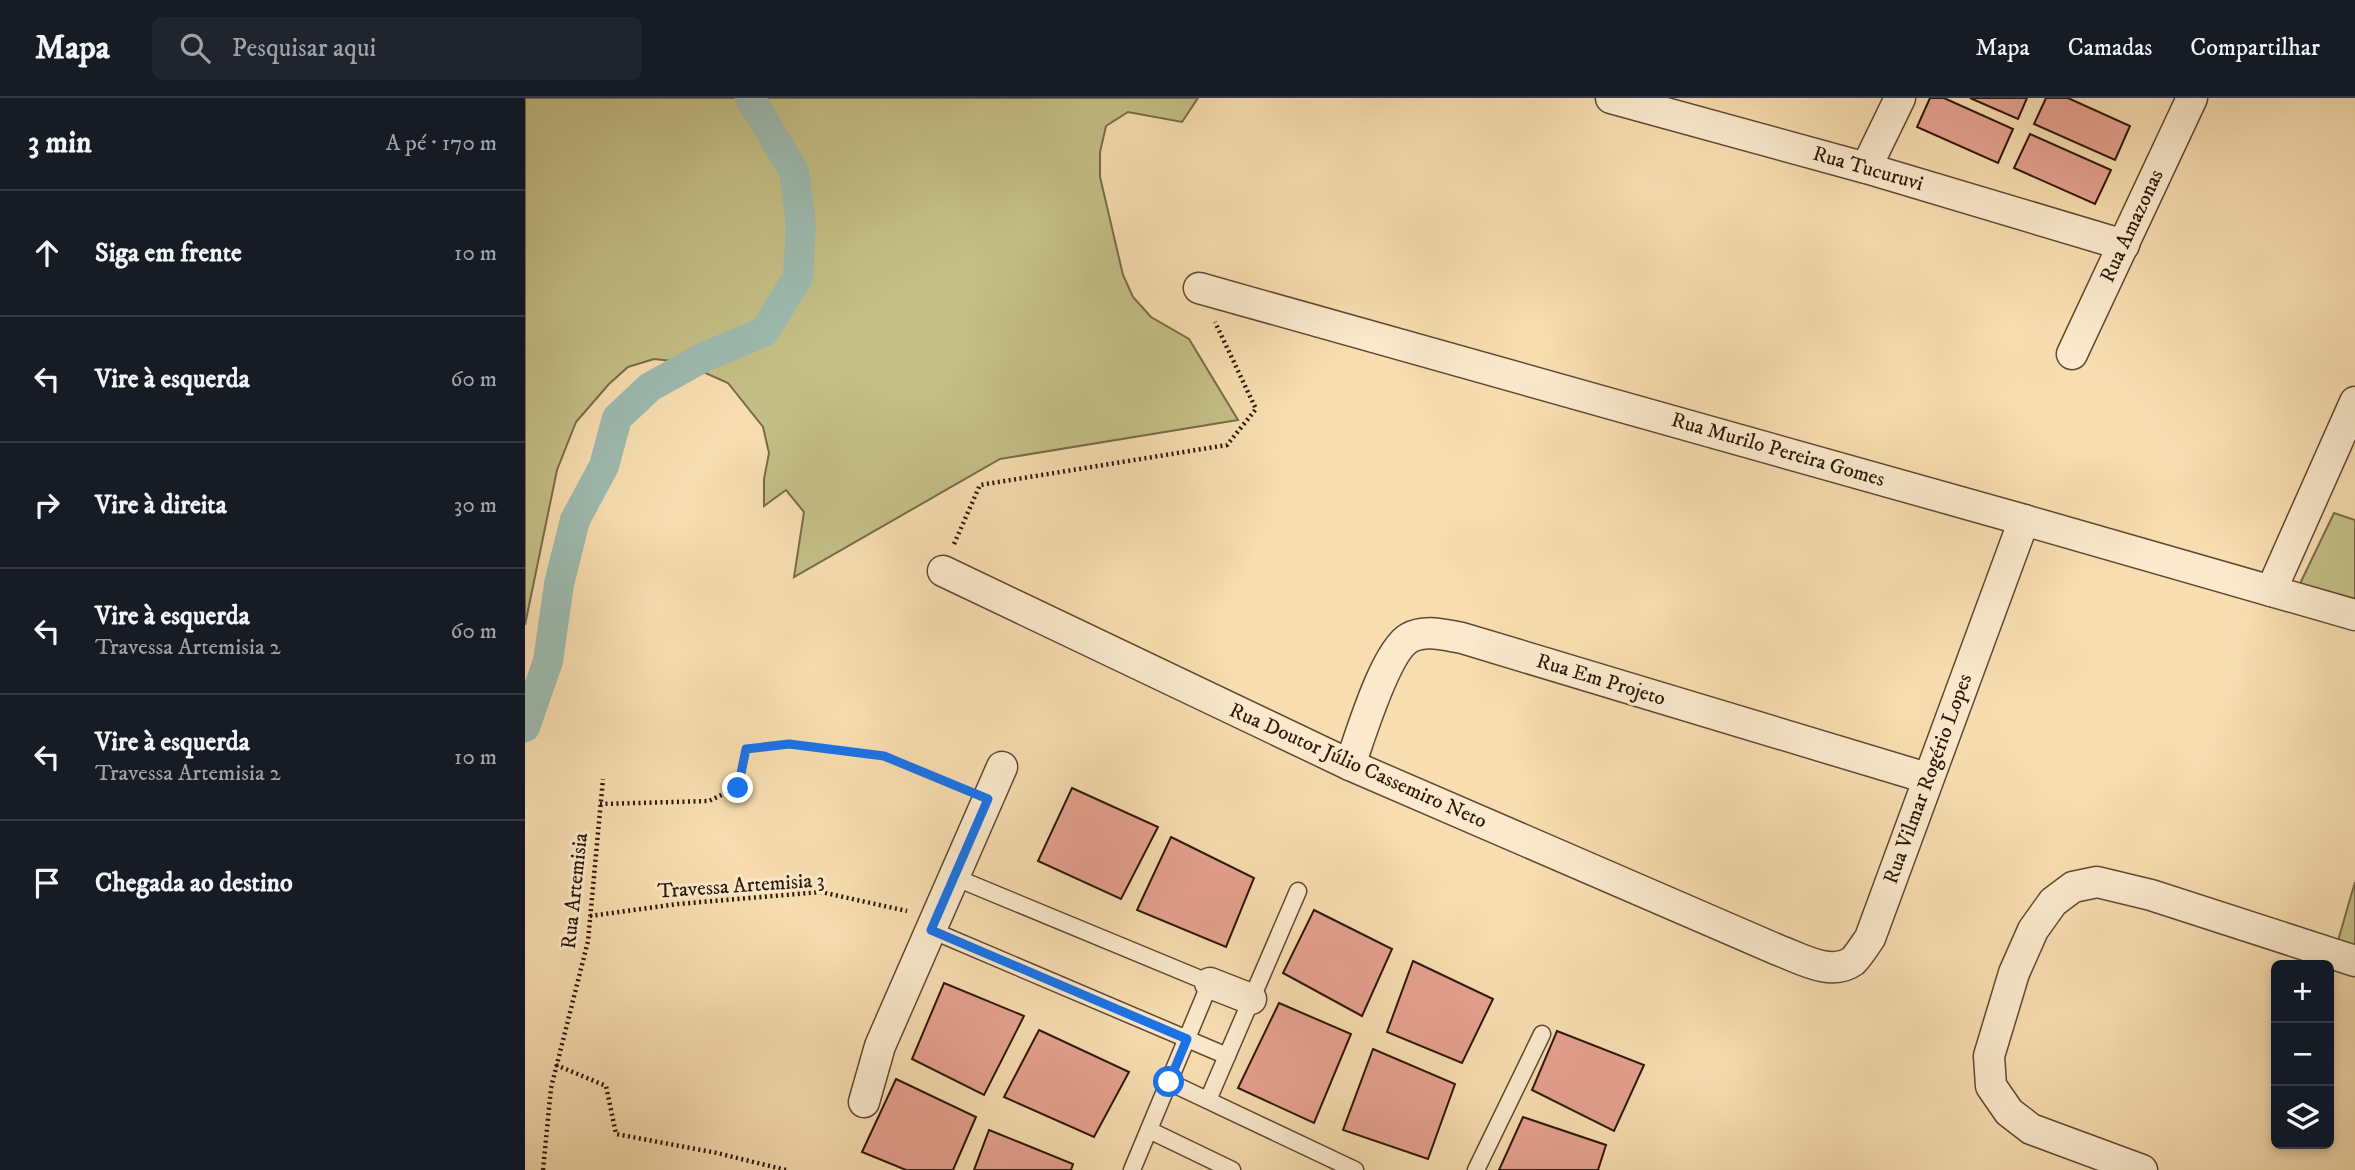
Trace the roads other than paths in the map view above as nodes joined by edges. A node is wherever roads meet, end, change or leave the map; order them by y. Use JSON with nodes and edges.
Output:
{"nodes":[{"id":1,"x":1611,"y":98,"type":"edge"},
{"id":2,"x":1900,"y":98,"type":"edge"},
{"id":3,"x":2192,"y":98,"type":"edge"},
{"id":4,"x":1866,"y":168,"type":"junction"},
{"id":5,"x":2123,"y":245,"type":"junction"},
{"id":6,"x":1199,"y":288,"type":"road end"},
{"id":7,"x":2072,"y":354,"type":"dead end"},
{"id":8,"x":2355,"y":402,"type":"edge"},
{"id":9,"x":2024,"y":520,"type":"junction"},
{"id":10,"x":943,"y":570,"type":"road end"},
{"id":11,"x":2271,"y":590,"type":"junction"},
{"id":12,"x":2355,"y":615,"type":"edge"},
{"id":13,"x":1350,"y":765,"type":"junction"},
{"id":14,"x":1002,"y":767,"type":"dead end"},
{"id":15,"x":1927,"y":778,"type":"junction"},
{"id":16,"x":954,"y":877,"type":"junction"},
{"id":17,"x":1298,"y":891,"type":"dead end"},
{"id":18,"x":933,"y":923,"type":"junction"},
{"id":19,"x":1779,"y":950,"type":"joint"},
{"id":20,"x":2355,"y":961,"type":"edge"},
{"id":21,"x":1210,"y":983,"type":"junction"},
{"id":22,"x":1251,"y":999,"type":"junction"},
{"id":23,"x":1542,"y":1034,"type":"dead end"},
{"id":24,"x":1187,"y":1039,"type":"junction"},
{"id":25,"x":1227,"y":1056,"type":"junction"},
{"id":26,"x":1169,"y":1082,"type":"junction"},
{"id":27,"x":1208,"y":1100,"type":"junction"},
{"id":28,"x":863,"y":1102,"type":"dead end"},
{"id":29,"x":1149,"y":1130,"type":"junction"},
{"id":30,"x":1132,"y":1170,"type":"edge"},
{"id":31,"x":1233,"y":1170,"type":"edge"},
{"id":32,"x":1355,"y":1170,"type":"edge"},
{"id":33,"x":1476,"y":1170,"type":"edge"},
{"id":34,"x":2141,"y":1170,"type":"edge"}],
"edges":[{"from":1,"to":4,"type":"street","name":"Rua Tucuruvi"},
{"from":2,"to":4,"type":"street"},
{"from":3,"to":5,"type":"street","name":"Rua Amazonas"},
{"from":4,"to":5,"type":"street","name":"Rua Tucuruvi"},
{"from":5,"to":7,"type":"street","name":"Rua Amazonas"},
{"from":6,"to":9,"type":"street","name":"Rua Murilo Pereira Gomes"},
{"from":8,"to":11,"type":"street"},
{"from":9,"to":11,"type":"street","name":"Rua Murilo Pereira Gomes"},
{"from":9,"to":15,"type":"street","name":"Rua Vilmar Rogério Lopes"},
{"from":10,"to":13,"type":"street","name":"Rua Doutor Júlio Cassemiro Neto"},
{"from":11,"to":12,"type":"street","name":"Rua Murilo Pereira Gomes"},
{"from":13,"to":15,"type":"street","name":"Rua Em Projeto"},
{"from":13,"to":19,"type":"street","name":"Rua Doutor Júlio Cassemiro Neto"},
{"from":14,"to":16,"type":"street"},
{"from":15,"to":19,"type":"street","name":"Rua Vilmar Rogério Lopes"},
{"from":16,"to":18,"type":"street"},
{"from":16,"to":21,"type":"lane"},
{"from":17,"to":22,"type":"lane"},
{"from":18,"to":24,"type":"lane"},
{"from":18,"to":28,"type":"street"},
{"from":20,"to":34,"type":"street"},
{"from":21,"to":22,"type":"street"},
{"from":21,"to":24,"type":"lane"},
{"from":22,"to":25,"type":"lane"},
{"from":23,"to":33,"type":"lane"},
{"from":24,"to":25,"type":"lane"},
{"from":24,"to":26,"type":"lane"},
{"from":25,"to":27,"type":"lane"},
{"from":26,"to":27,"type":"lane"},
{"from":26,"to":29,"type":"lane"},
{"from":27,"to":32,"type":"lane"},
{"from":29,"to":30,"type":"lane"},
{"from":29,"to":31,"type":"lane"}]}
